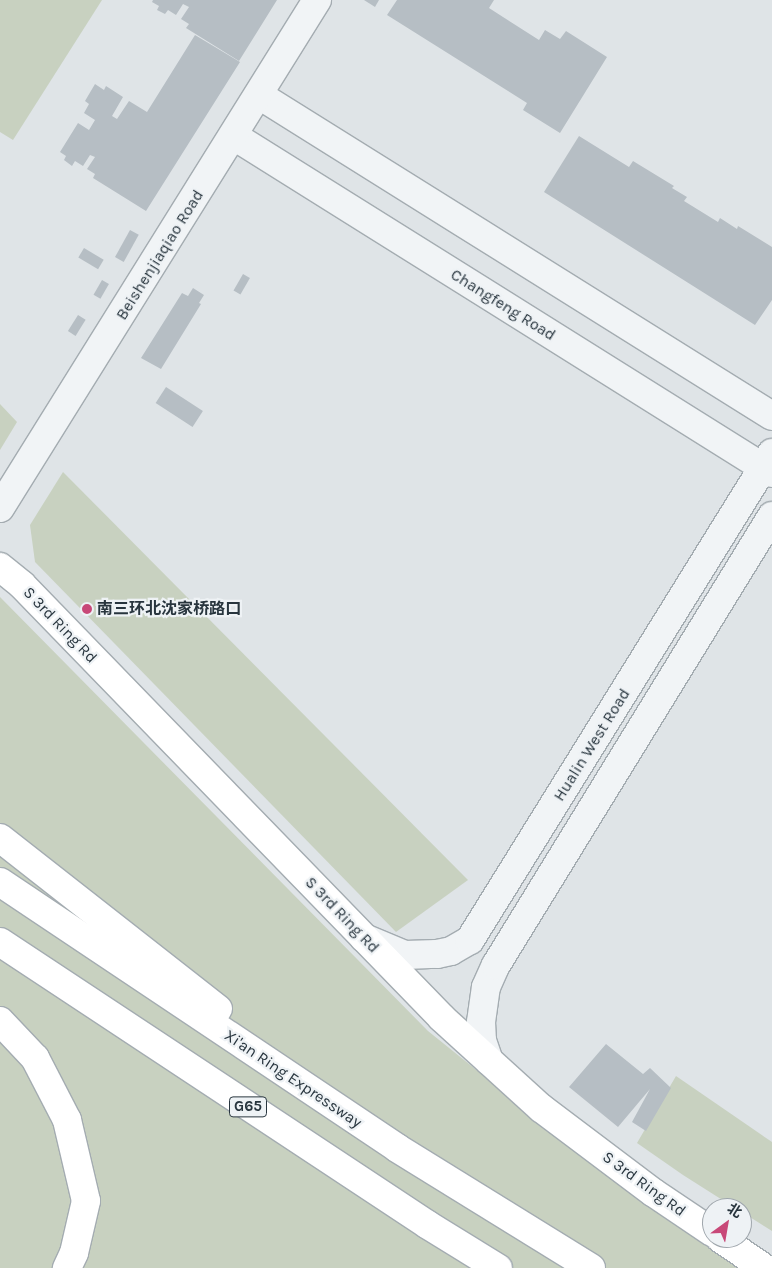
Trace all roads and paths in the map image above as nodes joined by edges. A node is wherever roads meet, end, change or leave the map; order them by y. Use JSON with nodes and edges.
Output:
{"nodes":[{"id":1,"x":318,"y":0,"type":"edge"},
{"id":2,"x":259,"y":95,"type":"junction"},
{"id":3,"x":234,"y":136,"type":"junction"},
{"id":4,"x":772,"y":416,"type":"edge"},
{"id":5,"x":769,"y":464,"type":"edge"},
{"id":6,"x":0,"y":508,"type":"edge"},
{"id":7,"x":772,"y":516,"type":"edge"},
{"id":8,"x":0,"y":567,"type":"edge"},
{"id":9,"x":0,"y":838,"type":"edge"},
{"id":10,"x":0,"y":882,"type":"edge"},
{"id":11,"x":364,"y":938,"type":"junction"},
{"id":12,"x":0,"y":942,"type":"edge"},
{"id":13,"x":0,"y":1021,"type":"edge"},
{"id":14,"x":489,"y":1061,"type":"junction"},
{"id":15,"x":397,"y":1148,"type":"junction"},
{"id":16,"x":702,"y":1225,"type":"edge"},
{"id":17,"x":735,"y":1248,"type":"edge"},
{"id":18,"x":66,"y":1268,"type":"edge"},
{"id":19,"x":498,"y":1268,"type":"edge"},
{"id":20,"x":591,"y":1268,"type":"edge"},
{"id":21,"x":764,"y":1268,"type":"edge"}],
"edges":[{"from":1,"to":2,"type":"street","name":"Beishenjiaqiao Road"},
{"from":2,"to":3,"type":"street","name":"Beishenjiaqiao Road"},
{"from":2,"to":4,"type":"street"},
{"from":3,"to":5,"type":"street","name":"Changfeng Road"},
{"from":3,"to":6,"type":"street","name":"Beishenjiaqiao Road"},
{"from":5,"to":11,"type":"street","name":"Hualin West Road"},
{"from":7,"to":14,"type":"street","name":"Hualin West Road"},
{"from":8,"to":11,"type":"highway","name":"S 3rd Ring Rd"},
{"from":9,"to":15,"type":"highway"},
{"from":10,"to":15,"type":"highway","name":"Xi'an Ring Expressway"},
{"from":11,"to":14,"type":"highway","name":"S 3rd Ring Rd"},
{"from":12,"to":19,"type":"highway","number":"G65"},
{"from":13,"to":18,"type":"highway"},
{"from":14,"to":16,"type":"highway","name":"S 3rd Ring Rd"},
{"from":15,"to":20,"type":"highway","name":"Xi'an Ring Expressway"},
{"from":17,"to":21,"type":"highway"}]}
